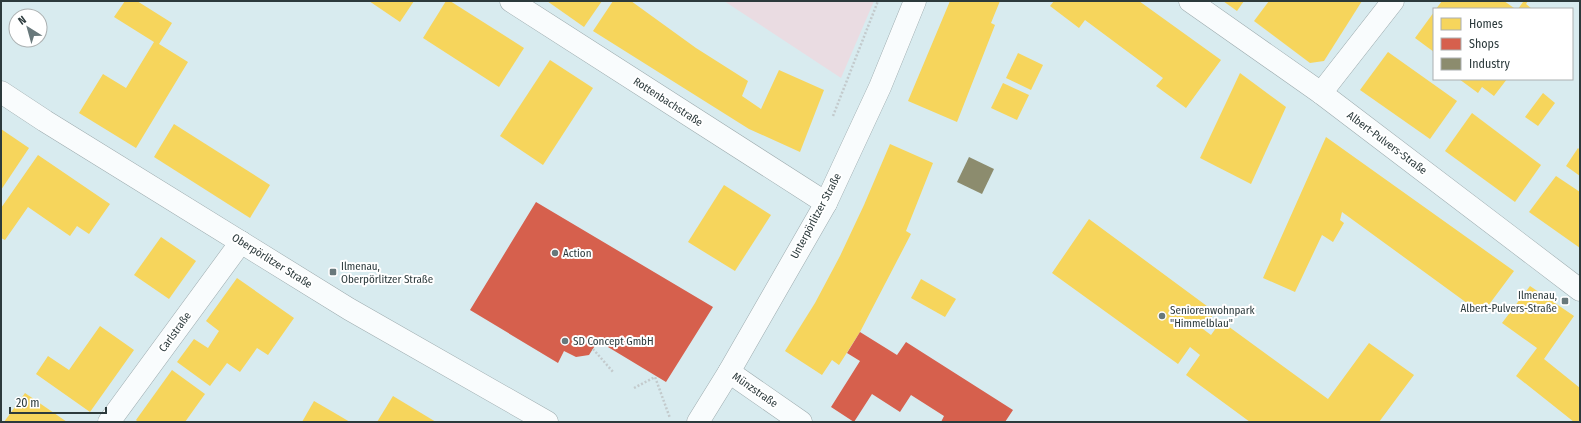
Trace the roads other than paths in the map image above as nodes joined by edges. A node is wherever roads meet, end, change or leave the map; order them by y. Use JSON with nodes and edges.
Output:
{"nodes":[{"id":1,"x":511,"y":1,"type":"edge"},
{"id":2,"x":915,"y":1,"type":"edge"},
{"id":3,"x":1190,"y":1,"type":"edge"},
{"id":4,"x":1393,"y":1,"type":"edge"},
{"id":5,"x":1,"y":92,"type":"edge"},
{"id":6,"x":1321,"y":93,"type":"junction"},
{"id":7,"x":826,"y":203,"type":"junction"},
{"id":8,"x":241,"y":242,"type":"junction"},
{"id":9,"x":1580,"y":290,"type":"edge"},
{"id":10,"x":729,"y":372,"type":"junction"},
{"id":11,"x":110,"y":422,"type":"edge"},
{"id":12,"x":547,"y":422,"type":"edge"},
{"id":13,"x":698,"y":422,"type":"edge"},
{"id":14,"x":800,"y":422,"type":"edge"}],
"edges":[{"from":1,"to":7,"type":"street","name":"Rottenbachstraße"},
{"from":2,"to":7,"type":"street","name":"Unterpörlitzer Straße"},
{"from":3,"to":6,"type":"street","name":"Albert-Pulvers-Straße"},
{"from":4,"to":6,"type":"street"},
{"from":5,"to":8,"type":"street","name":"Oberpörlitzer Straße"},
{"from":6,"to":9,"type":"street","name":"Albert-Pulvers-Straße"},
{"from":7,"to":10,"type":"street","name":"Unterpörlitzer Straße"},
{"from":8,"to":11,"type":"street","name":"Carlstraße"},
{"from":8,"to":12,"type":"street","name":"Oberpörlitzer Straße"},
{"from":10,"to":13,"type":"street","name":"Unterpörlitzer Straße"},
{"from":10,"to":14,"type":"street","name":"Münzstraße"}]}
